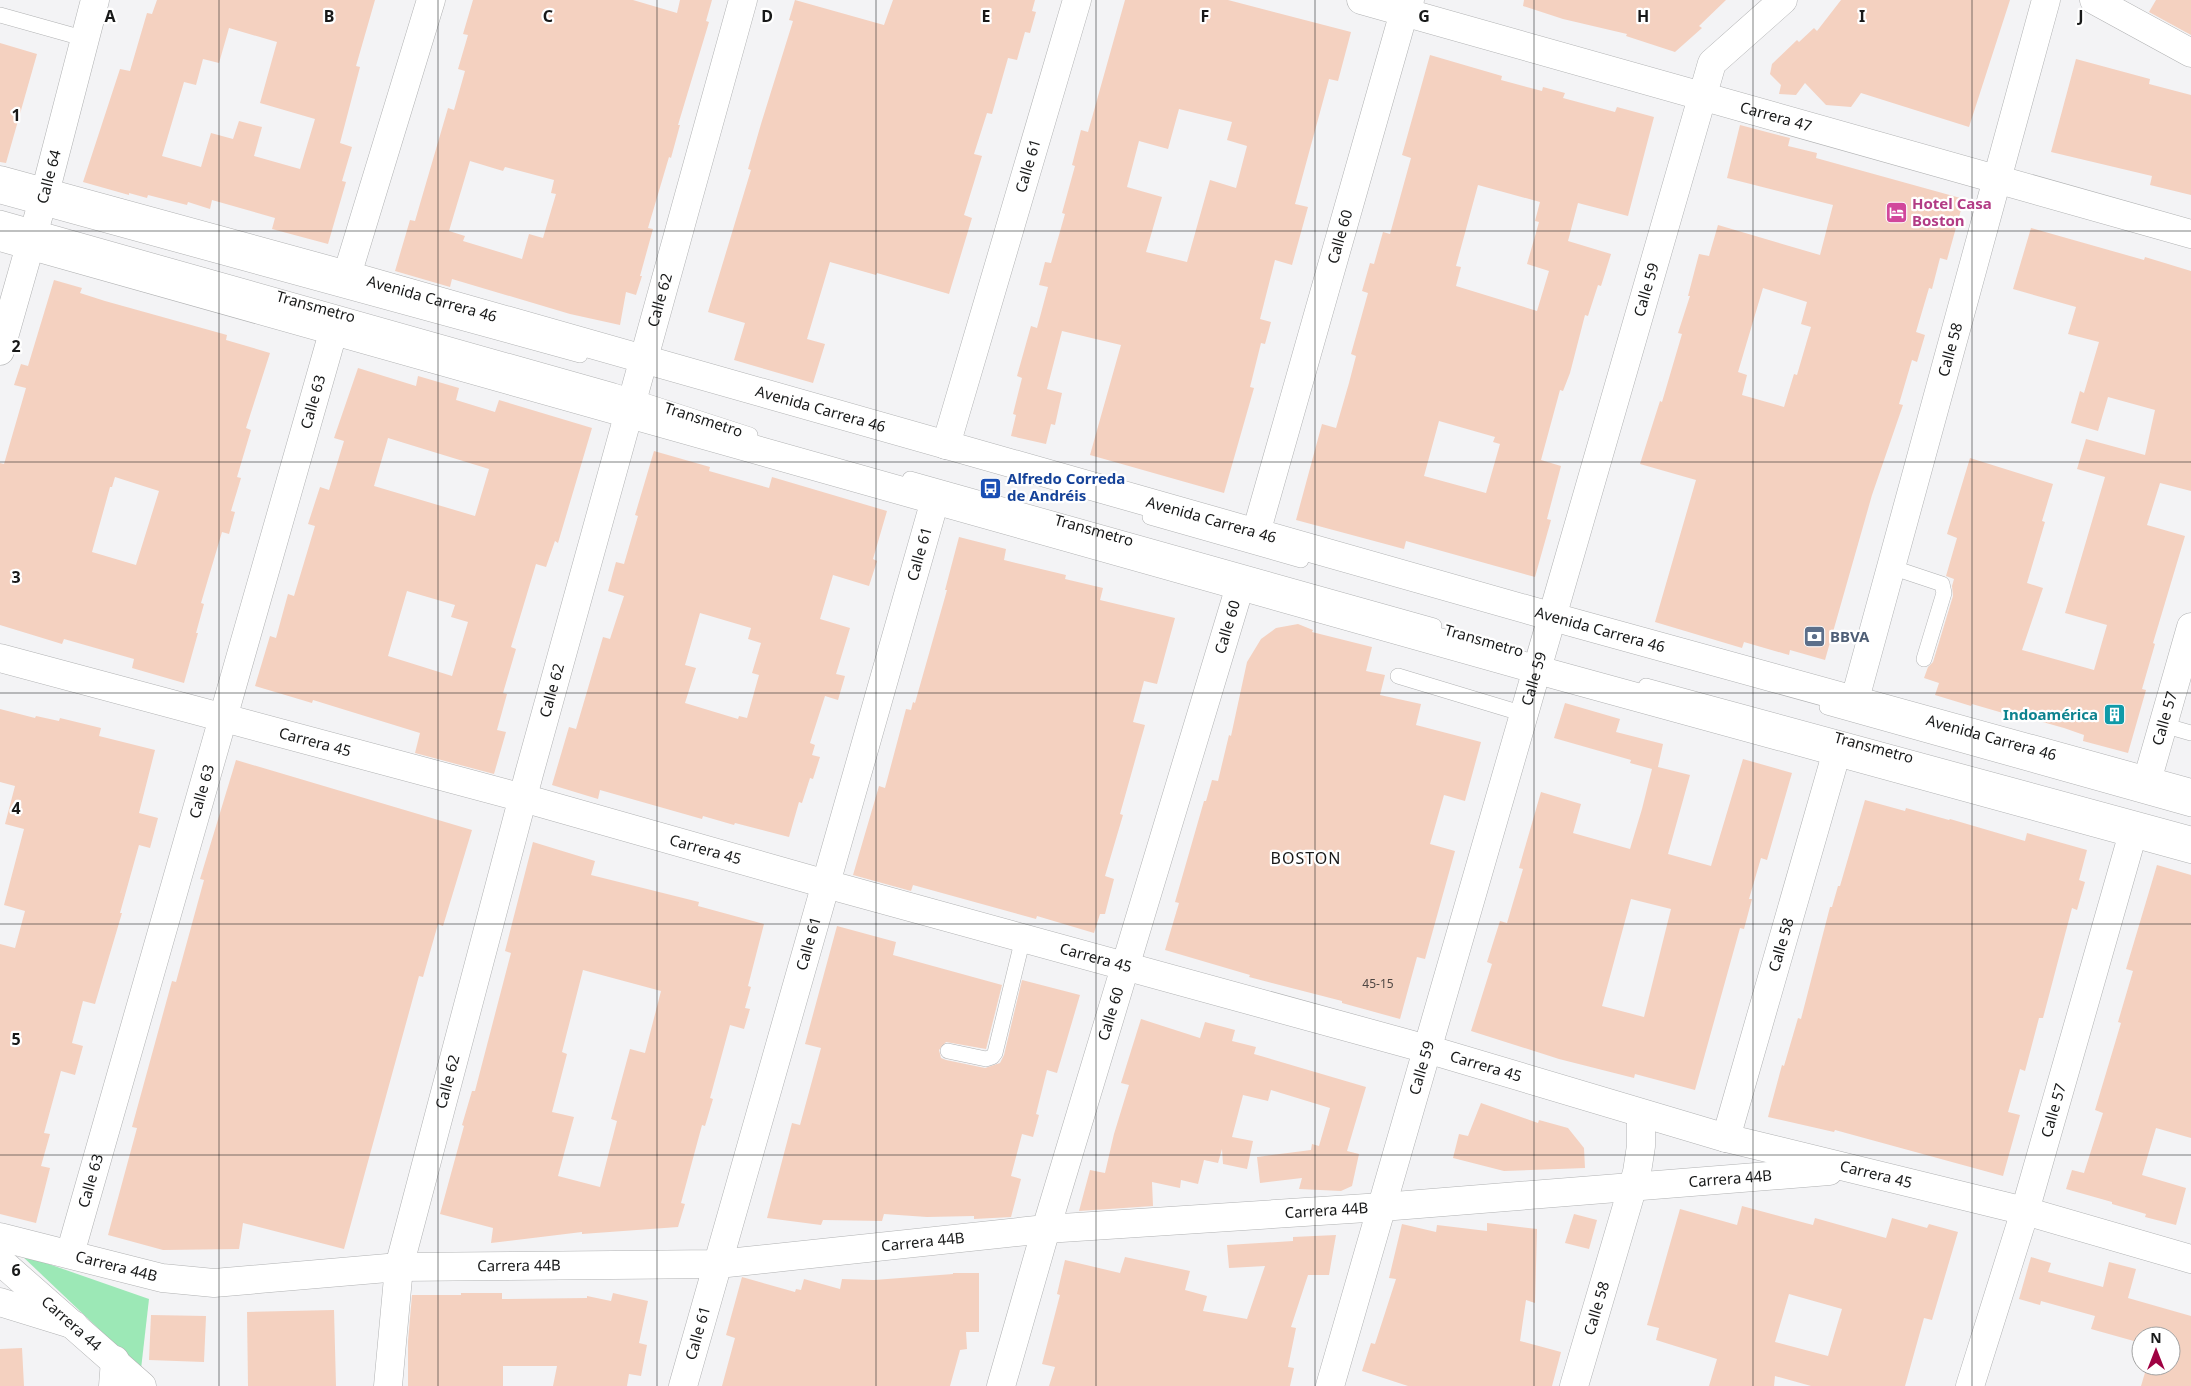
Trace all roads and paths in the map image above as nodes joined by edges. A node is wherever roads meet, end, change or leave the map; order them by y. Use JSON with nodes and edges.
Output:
{"nodes":[{"id":1,"x":95,"y":0,"type":"edge"},
{"id":2,"x":431,"y":0,"type":"edge"},
{"id":3,"x":743,"y":0,"type":"edge"},
{"id":4,"x":1077,"y":0,"type":"edge"},
{"id":5,"x":1361,"y":0,"type":"edge"},
{"id":6,"x":1783,"y":0,"type":"edge"},
{"id":7,"x":2046,"y":0,"type":"edge"},
{"id":8,"x":2094,"y":0,"type":"edge"},
{"id":9,"x":1407,"y":6,"type":"edge"},
{"id":10,"x":0,"y":15,"type":"edge"},
{"id":11,"x":86,"y":39,"type":"junction"},
{"id":12,"x":2191,"y":53,"type":"edge"},
{"id":13,"x":1702,"y":96,"type":"junction"},
{"id":14,"x":0,"y":180,"type":"edge"},
{"id":15,"x":1997,"y":180,"type":"junction"},
{"id":16,"x":0,"y":196,"type":"edge"},
{"id":17,"x":0,"y":218,"type":"edge"},
{"id":18,"x":38,"y":218,"type":"junction"},
{"id":19,"x":2191,"y":234,"type":"edge"},
{"id":20,"x":0,"y":237,"type":"edge"},
{"id":21,"x":347,"y":275,"type":"junction"},
{"id":22,"x":334,"y":329,"type":"junction"},
{"id":23,"x":0,"y":351,"type":"edge"},
{"id":24,"x":636,"y":385,"type":"junction"},
{"id":25,"x":946,"y":445,"type":"junction"},
{"id":26,"x":935,"y":500,"type":"junction"},
{"id":27,"x":1256,"y":533,"type":"junction"},
{"id":28,"x":1891,"y":567,"type":"junction"},
{"id":29,"x":1240,"y":586,"type":"junction"},
{"id":30,"x":1551,"y":623,"type":"junction"},
{"id":31,"x":2191,"y":627,"type":"edge"},
{"id":32,"x":0,"y":658,"type":"edge"},
{"id":33,"x":1924,"y":659,"type":"dead end"},
{"id":34,"x":1539,"y":663,"type":"junction"},
{"id":35,"x":1398,"y":676,"type":"dead end"},
{"id":36,"x":1855,"y":699,"type":"junction"},
{"id":37,"x":1524,"y":714,"type":"junction"},
{"id":38,"x":223,"y":719,"type":"junction"},
{"id":39,"x":2163,"y":725,"type":"junction"},
{"id":40,"x":2191,"y":733,"type":"edge"},
{"id":41,"x":1837,"y":751,"type":"junction"},
{"id":42,"x":2147,"y":781,"type":"junction"},
{"id":43,"x":2191,"y":793,"type":"edge"},
{"id":44,"x":522,"y":798,"type":"junction"},
{"id":45,"x":2191,"y":809,"type":"edge"},
{"id":46,"x":2133,"y":833,"type":"junction"},
{"id":47,"x":2191,"y":834,"type":"edge"},
{"id":48,"x":2191,"y":850,"type":"edge"},
{"id":49,"x":826,"y":884,"type":"junction"},
{"id":50,"x":1023,"y":938,"type":"junction"},
{"id":51,"x":1126,"y":966,"type":"junction"},
{"id":52,"x":1427,"y":1049,"type":"junction"},
{"id":53,"x":948,"y":1051,"type":"dead end"},
{"id":54,"x":1641,"y":1114,"type":"junction"},
{"id":55,"x":1726,"y":1138,"type":"junction"},
{"id":56,"x":1851,"y":1169,"type":"junction"},
{"id":57,"x":1632,"y":1188,"type":"junction"},
{"id":58,"x":1382,"y":1207,"type":"junction"},
{"id":59,"x":2025,"y":1210,"type":"junction"},
{"id":60,"x":1046,"y":1229,"type":"junction"},
{"id":61,"x":0,"y":1237,"type":"edge"},
{"id":62,"x":70,"y":1254,"type":"junction"},
{"id":63,"x":2191,"y":1259,"type":"edge"},
{"id":64,"x":0,"y":1261,"type":"edge"},
{"id":65,"x":718,"y":1264,"type":"junction"},
{"id":66,"x":399,"y":1268,"type":"junction"},
{"id":67,"x":0,"y":1302,"type":"edge"},
{"id":68,"x":74,"y":1325,"type":"junction"},
{"id":69,"x":114,"y":1373,"type":"edge"},
{"id":70,"x":142,"y":1386,"type":"edge"},
{"id":71,"x":388,"y":1386,"type":"edge"},
{"id":72,"x":683,"y":1386,"type":"edge"},
{"id":73,"x":1001,"y":1386,"type":"edge"},
{"id":74,"x":1330,"y":1386,"type":"edge"},
{"id":75,"x":1574,"y":1386,"type":"edge"},
{"id":76,"x":1970,"y":1386,"type":"edge"}],
"edges":[{"from":1,"to":11,"type":"street","name":"Calle 64"},
{"from":2,"to":21,"type":"street"},
{"from":3,"to":24,"type":"street","name":"Calle 62"},
{"from":4,"to":25,"type":"street","name":"Calle 61"},
{"from":5,"to":9,"type":"street","name":"Carrera 47"},
{"from":6,"to":13,"type":"street","name":"Calle 59"},
{"from":7,"to":15,"type":"street","name":"Calle 58"},
{"from":8,"to":12,"type":"street"},
{"from":9,"to":13,"type":"street","name":"Carrera 47"},
{"from":9,"to":27,"type":"street","name":"Calle 60"},
{"from":10,"to":11,"type":"lane"},
{"from":11,"to":18,"type":"street","name":"Calle 64"},
{"from":13,"to":15,"type":"street","name":"Carrera 47"},
{"from":13,"to":30,"type":"street","name":"Calle 59"},
{"from":14,"to":18,"type":"street","name":"Avenida Carrera 46"},
{"from":15,"to":19,"type":"street","name":"Carrera 47"},
{"from":15,"to":28,"type":"street","name":"Calle 58"},
{"from":16,"to":18,"type":"lane","name":"Transmetro"},
{"from":17,"to":18,"type":"lane","name":"Transmetro"},
{"from":18,"to":20,"type":"street","name":"Avenida Carrera 46"},
{"from":18,"to":21,"type":"street","name":"Avenida Carrera 46"},
{"from":18,"to":22,"type":"street","name":"Avenida Carrera 46"},
{"from":18,"to":23,"type":"street","name":"Calle 64"},
{"from":18,"to":24,"type":"lane","name":"Transmetro"},
{"from":18,"to":24,"type":"lane","name":"Transmetro"},
{"from":21,"to":24,"type":"street","name":"Avenida Carrera 46"},
{"from":22,"to":24,"type":"street","name":"Avenida Carrera 46"},
{"from":22,"to":38,"type":"street","name":"Calle 63"},
{"from":24,"to":25,"type":"street","name":"Avenida Carrera 46"},
{"from":24,"to":26,"type":"street","name":"Avenida Carrera 46"},
{"from":24,"to":30,"type":"lane","name":"Transmetro"},
{"from":24,"to":34,"type":"lane","name":"Transmetro"},
{"from":24,"to":44,"type":"street","name":"Calle 62"},
{"from":25,"to":27,"type":"street","name":"Avenida Carrera 46"},
{"from":26,"to":29,"type":"street","name":"Avenida Carrera 46"},
{"from":26,"to":49,"type":"street","name":"Calle 61"},
{"from":27,"to":30,"type":"street","name":"Avenida Carrera 46"},
{"from":28,"to":33,"type":"lane"},
{"from":28,"to":36,"type":"street","name":"Calle 58"},
{"from":29,"to":34,"type":"street","name":"Avenida Carrera 46"},
{"from":29,"to":51,"type":"street","name":"Calle 60"},
{"from":30,"to":34,"type":"street","name":"Calle 59"},
{"from":30,"to":36,"type":"street","name":"Avenida Carrera 46"},
{"from":30,"to":45,"type":"lane","name":"Transmetro"},
{"from":31,"to":39,"type":"street","name":"Calle 57"},
{"from":32,"to":38,"type":"street","name":"Carrera 45"},
{"from":34,"to":37,"type":"street","name":"Calle 59"},
{"from":34,"to":41,"type":"street","name":"Avenida Carrera 46"},
{"from":34,"to":47,"type":"lane","name":"Transmetro"},
{"from":35,"to":37,"type":"lane"},
{"from":36,"to":42,"type":"street","name":"Avenida Carrera 46"},
{"from":37,"to":52,"type":"street","name":"Calle 59"},
{"from":38,"to":44,"type":"street","name":"Carrera 45"},
{"from":38,"to":62,"type":"street","name":"Calle 63"},
{"from":39,"to":40,"type":"lane"},
{"from":39,"to":42,"type":"street","name":"Calle 57"},
{"from":41,"to":46,"type":"street","name":"Avenida Carrera 46"},
{"from":41,"to":55,"type":"street","name":"Calle 58"},
{"from":42,"to":43,"type":"street","name":"Avenida Carrera 46"},
{"from":44,"to":49,"type":"street","name":"Carrera 45"},
{"from":44,"to":66,"type":"street","name":"Calle 62"},
{"from":46,"to":48,"type":"street","name":"Avenida Carrera 46"},
{"from":46,"to":59,"type":"street","name":"Calle 57"},
{"from":49,"to":50,"type":"street","name":"Carrera 45"},
{"from":49,"to":65,"type":"street","name":"Calle 61"},
{"from":50,"to":51,"type":"street","name":"Carrera 45"},
{"from":50,"to":53,"type":"lane"},
{"from":51,"to":52,"type":"street","name":"Carrera 45"},
{"from":51,"to":60,"type":"street","name":"Calle 60"},
{"from":52,"to":54,"type":"street","name":"Carrera 45"},
{"from":52,"to":58,"type":"street","name":"Calle 59"},
{"from":54,"to":55,"type":"street","name":"Carrera 45"},
{"from":54,"to":57,"type":"street","name":"Calle 58"},
{"from":55,"to":56,"type":"street","name":"Carrera 45"},
{"from":56,"to":57,"type":"street","name":"Carrera 44B"},
{"from":56,"to":59,"type":"street","name":"Carrera 45"},
{"from":57,"to":58,"type":"street","name":"Carrera 44B"},
{"from":57,"to":75,"type":"street","name":"Calle 58"},
{"from":58,"to":60,"type":"street","name":"Carrera 44B"},
{"from":58,"to":74,"type":"street","name":"Calle 59"},
{"from":59,"to":63,"type":"street","name":"Carrera 45"},
{"from":59,"to":76,"type":"street","name":"Calle 57"},
{"from":60,"to":65,"type":"street","name":"Carrera 44B"},
{"from":60,"to":73,"type":"street","name":"Calle 60"},
{"from":61,"to":62,"type":"street","name":"Carrera 44B"},
{"from":62,"to":66,"type":"street","name":"Carrera 44B"},
{"from":64,"to":68,"type":"street","name":"Carrera 44"},
{"from":65,"to":66,"type":"street","name":"Carrera 44B"},
{"from":65,"to":72,"type":"street","name":"Calle 61"},
{"from":66,"to":71,"type":"street","name":"Calle 62"},
{"from":67,"to":68,"type":"street"},
{"from":68,"to":69,"type":"street","name":"Carrera 44"},
{"from":69,"to":70,"type":"street","name":"Carrera 44"}]}
